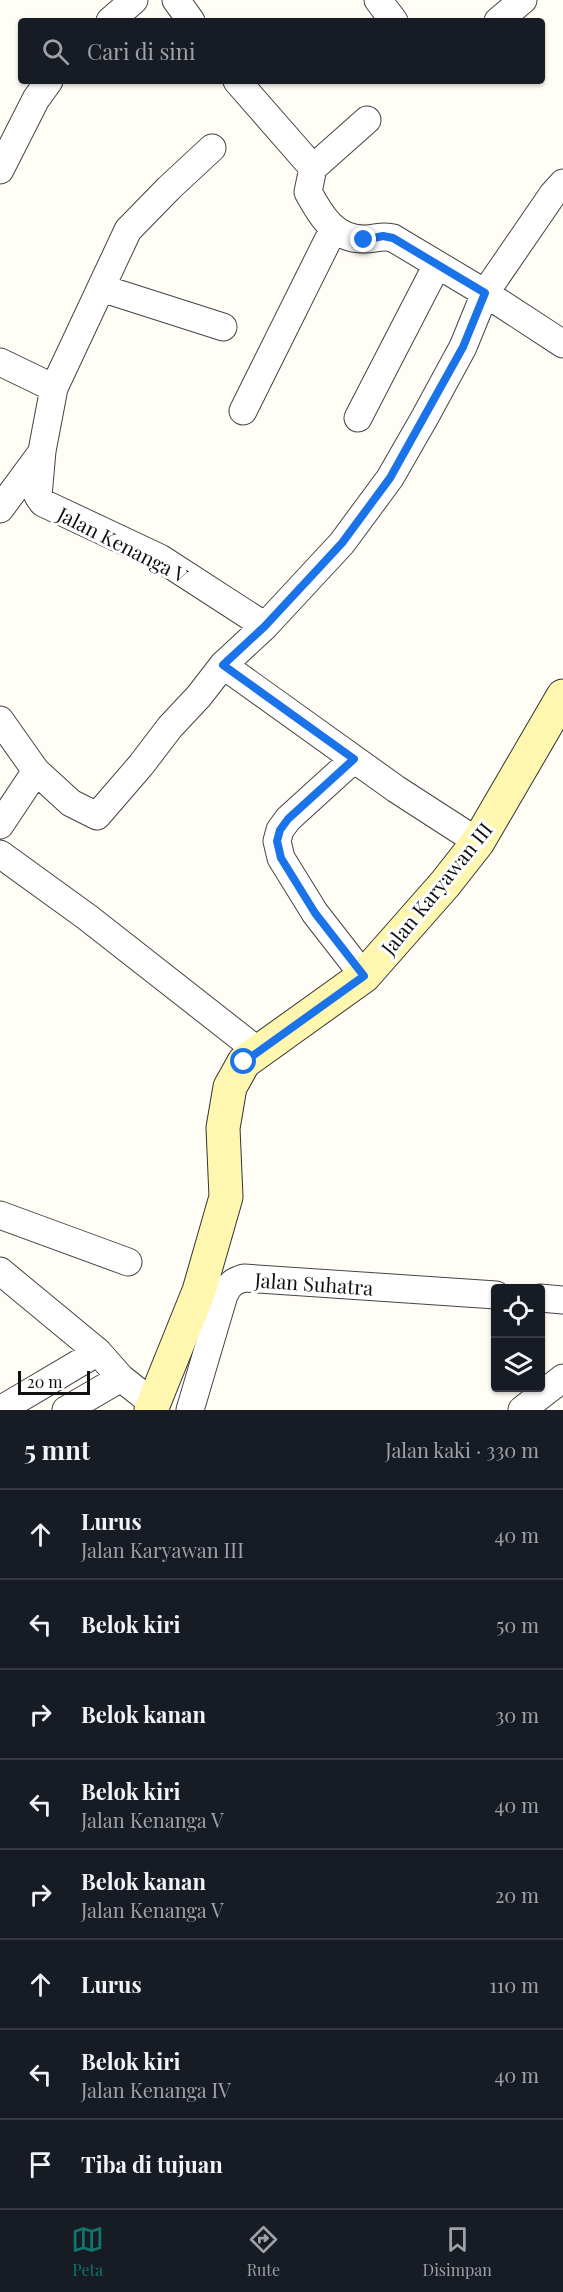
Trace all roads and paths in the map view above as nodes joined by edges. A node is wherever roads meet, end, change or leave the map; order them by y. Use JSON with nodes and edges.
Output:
{"nodes":[{"id":1,"x":134,"y":0,"type":"edge"},
{"id":2,"x":176,"y":0,"type":"edge"},
{"id":3,"x":378,"y":0,"type":"edge"},
{"id":4,"x":523,"y":0,"type":"edge"},
{"id":5,"x":113,"y":18,"type":"edge"},
{"id":6,"x":189,"y":18,"type":"edge"},
{"id":7,"x":392,"y":18,"type":"edge"},
{"id":8,"x":502,"y":18,"type":"edge"},
{"id":9,"x":47,"y":84,"type":"edge"},
{"id":10,"x":240,"y":84,"type":"edge"},
{"id":11,"x":367,"y":120,"type":"dead end"},
{"id":12,"x":212,"y":148,"type":"dead end"},
{"id":13,"x":313,"y":168,"type":"junction"},
{"id":14,"x":0,"y":170,"type":"edge"},
{"id":15,"x":563,"y":183,"type":"edge"},
{"id":16,"x":333,"y":230,"type":"junction"},
{"id":17,"x":437,"y":265,"type":"junction"},
{"id":18,"x":101,"y":288,"type":"junction"},
{"id":19,"x":485,"y":293,"type":"junction"},
{"id":20,"x":223,"y":327,"type":"dead end"},
{"id":21,"x":563,"y":344,"type":"edge"},
{"id":22,"x":10,"y":366,"type":"edge"},
{"id":23,"x":54,"y":388,"type":"junction"},
{"id":24,"x":243,"y":411,"type":"dead end"},
{"id":25,"x":358,"y":418,"type":"dead end"},
{"id":26,"x":42,"y":451,"type":"junction"},
{"id":27,"x":0,"y":509,"type":"edge"},
{"id":28,"x":265,"y":626,"type":"junction"},
{"id":29,"x":223,"y":665,"type":"junction"},
{"id":30,"x":563,"y":696,"type":"edge"},
{"id":31,"x":0,"y":720,"type":"edge"},
{"id":32,"x":354,"y":759,"type":"junction"},
{"id":33,"x":36,"y":771,"type":"junction"},
{"id":34,"x":0,"y":825,"type":"edge"},
{"id":35,"x":478,"y":842,"type":"junction"},
{"id":36,"x":0,"y":854,"type":"edge"},
{"id":37,"x":364,"y":976,"type":"junction"},
{"id":38,"x":258,"y":1051,"type":"junction"},
{"id":39,"x":0,"y":1215,"type":"edge"},
{"id":40,"x":128,"y":1262,"type":"dead end"},
{"id":41,"x":0,"y":1271,"type":"edge"},
{"id":42,"x":491,"y":1296,"type":"edge"},
{"id":43,"x":545,"y":1298,"type":"edge"},
{"id":44,"x":563,"y":1300,"type":"edge"},
{"id":45,"x":98,"y":1352,"type":"junction"},
{"id":46,"x":121,"y":1378,"type":"junction"},
{"id":47,"x":563,"y":1378,"type":"edge"},
{"id":48,"x":153,"y":1407,"type":"edge"},
{"id":49,"x":0,"y":1410,"type":"edge"},
{"id":50,"x":66,"y":1410,"type":"edge"},
{"id":51,"x":190,"y":1410,"type":"edge"},
{"id":52,"x":522,"y":1410,"type":"edge"}],
"edges":[{"from":1,"to":5,"type":"street"},
{"from":2,"to":6,"type":"street"},
{"from":3,"to":7,"type":"street"},
{"from":4,"to":8,"type":"street"},
{"from":9,"to":14,"type":"street"},
{"from":10,"to":13,"type":"street"},
{"from":11,"to":13,"type":"street"},
{"from":12,"to":18,"type":"street","name":"Jalan Kenanga V"},
{"from":13,"to":16,"type":"street"},
{"from":15,"to":19,"type":"street"},
{"from":16,"to":17,"type":"street"},
{"from":16,"to":24,"type":"street"},
{"from":17,"to":19,"type":"street"},
{"from":17,"to":25,"type":"street"},
{"from":18,"to":20,"type":"street"},
{"from":18,"to":23,"type":"street","name":"Jalan Kenanga V"},
{"from":19,"to":21,"type":"street"},
{"from":19,"to":28,"type":"street"},
{"from":22,"to":23,"type":"street"},
{"from":23,"to":26,"type":"street","name":"Jalan Kenanga V"},
{"from":26,"to":27,"type":"street"},
{"from":26,"to":28,"type":"street","name":"Jalan Kenanga V"},
{"from":28,"to":29,"type":"street"},
{"from":29,"to":32,"type":"street"},
{"from":29,"to":33,"type":"street"},
{"from":30,"to":35,"type":"street","name":"Jalan Karyawan III"},
{"from":31,"to":33,"type":"street"},
{"from":32,"to":35,"type":"street"},
{"from":32,"to":37,"type":"street"},
{"from":33,"to":34,"type":"street"},
{"from":35,"to":37,"type":"street","name":"Jalan Karyawan III"},
{"from":36,"to":38,"type":"street"},
{"from":37,"to":38,"type":"street","name":"Jalan Karyawan III"},
{"from":38,"to":48,"type":"street","name":"Jalan Karyawan III"},
{"from":39,"to":40,"type":"street"},
{"from":41,"to":45,"type":"street"},
{"from":42,"to":51,"type":"street","name":"Jalan Suhatra"},
{"from":43,"to":44,"type":"street"},
{"from":45,"to":46,"type":"street"},
{"from":45,"to":49,"type":"street"},
{"from":46,"to":48,"type":"street"},
{"from":46,"to":50,"type":"street"},
{"from":47,"to":52,"type":"street"}]}
